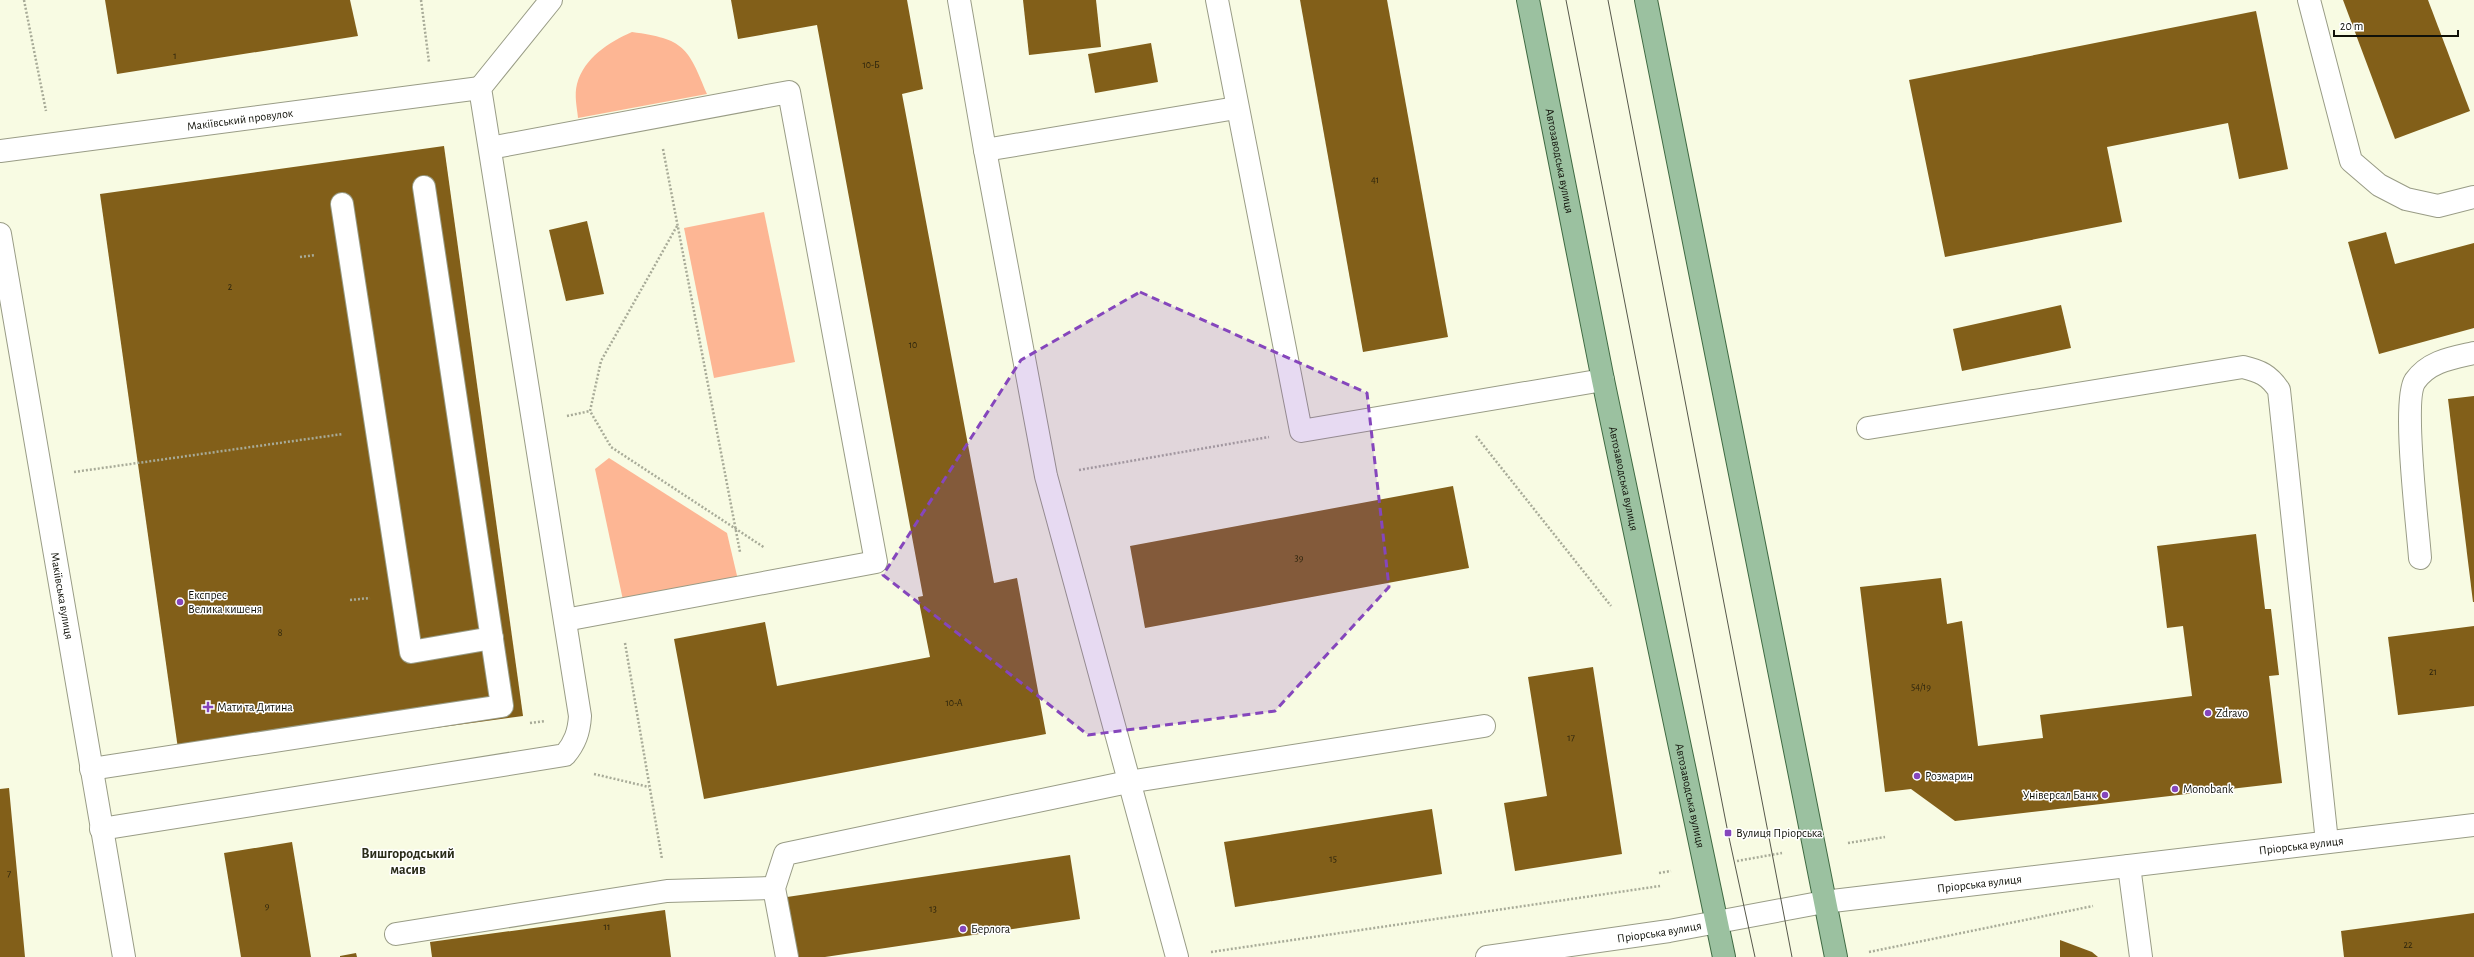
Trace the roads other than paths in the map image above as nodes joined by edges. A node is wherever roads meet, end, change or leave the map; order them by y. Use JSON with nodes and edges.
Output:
{"nodes":[{"id":1,"x":551,"y":0,"type":"edge"},
{"id":2,"x":959,"y":0,"type":"edge"},
{"id":3,"x":1217,"y":0,"type":"edge"},
{"id":4,"x":1528,"y":0,"type":"edge"},
{"id":5,"x":1646,"y":0,"type":"edge"},
{"id":6,"x":2308,"y":0,"type":"edge"},
{"id":7,"x":480,"y":88,"type":"junction"},
{"id":8,"x":1236,"y":108,"type":"junction"},
{"id":9,"x":490,"y":148,"type":"junction"},
{"id":10,"x":985,"y":150,"type":"junction"},
{"id":11,"x":0,"y":151,"type":"edge"},
{"id":12,"x":424,"y":187,"type":"dead end"},
{"id":13,"x":2474,"y":197,"type":"edge"},
{"id":14,"x":342,"y":204,"type":"dead end"},
{"id":15,"x":0,"y":234,"type":"edge"},
{"id":16,"x":2474,"y":353,"type":"edge"},
{"id":17,"x":1604,"y":380,"type":"junction"},
{"id":18,"x":1868,"y":428,"type":"dead end"},
{"id":19,"x":2420,"y":558,"type":"dead end"},
{"id":20,"x":564,"y":620,"type":"junction"},
{"id":21,"x":492,"y":638,"type":"junction"},
{"id":22,"x":1484,"y":726,"type":"dead end"},
{"id":23,"x":91,"y":769,"type":"junction"},
{"id":24,"x":1128,"y":782,"type":"junction"},
{"id":25,"x":2474,"y":825,"type":"edge"},
{"id":26,"x":101,"y":829,"type":"junction"},
{"id":27,"x":2327,"y":842,"type":"junction"},
{"id":28,"x":2129,"y":866,"type":"junction"},
{"id":29,"x":774,"y":888,"type":"junction"},
{"id":30,"x":1824,"y":902,"type":"junction"},
{"id":31,"x":1716,"y":924,"type":"junction"},
{"id":32,"x":396,"y":934,"type":"dead end"},
{"id":33,"x":124,"y":957,"type":"edge"},
{"id":34,"x":787,"y":957,"type":"edge"},
{"id":35,"x":1177,"y":957,"type":"edge"},
{"id":36,"x":1487,"y":957,"type":"edge"},
{"id":37,"x":1724,"y":957,"type":"edge"},
{"id":38,"x":1836,"y":957,"type":"edge"},
{"id":39,"x":2141,"y":957,"type":"edge"}],
"edges":[{"from":1,"to":7,"type":"street"},
{"from":2,"to":10,"type":"street"},
{"from":3,"to":8,"type":"street"},
{"from":4,"to":17,"type":"main road","name":"Автозаводська вулиця"},
{"from":5,"to":30,"type":"main road"},
{"from":6,"to":13,"type":"street"},
{"from":7,"to":9,"type":"street"},
{"from":7,"to":11,"type":"street","name":"Макіївський провулок"},
{"from":8,"to":10,"type":"street"},
{"from":8,"to":17,"type":"street"},
{"from":9,"to":20,"type":"street"},
{"from":9,"to":20,"type":"street"},
{"from":10,"to":24,"type":"street"},
{"from":12,"to":21,"type":"street"},
{"from":14,"to":21,"type":"street"},
{"from":15,"to":23,"type":"street","name":"Макіївська вулиця"},
{"from":16,"to":19,"type":"street"},
{"from":17,"to":31,"type":"main road","name":"Автозаводська вулиця"},
{"from":18,"to":27,"type":"street"},
{"from":20,"to":26,"type":"street"},
{"from":21,"to":23,"type":"street"},
{"from":22,"to":24,"type":"street"},
{"from":23,"to":26,"type":"street","name":"Макіївська вулиця"},
{"from":24,"to":29,"type":"street"},
{"from":24,"to":35,"type":"street"},
{"from":25,"to":27,"type":"street","name":"Пріорська вулиця"},
{"from":26,"to":33,"type":"street","name":"Макіївська вулиця"},
{"from":27,"to":28,"type":"street","name":"Пріорська вулиця"},
{"from":28,"to":30,"type":"street","name":"Пріорська вулиця"},
{"from":28,"to":39,"type":"street"},
{"from":29,"to":32,"type":"street"},
{"from":29,"to":34,"type":"street"},
{"from":30,"to":31,"type":"street","name":"Пріорська вулиця"},
{"from":30,"to":38,"type":"main road"},
{"from":31,"to":36,"type":"street","name":"Пріорська вулиця"},
{"from":31,"to":37,"type":"main road","name":"Автозаводська вулиця"}]}
